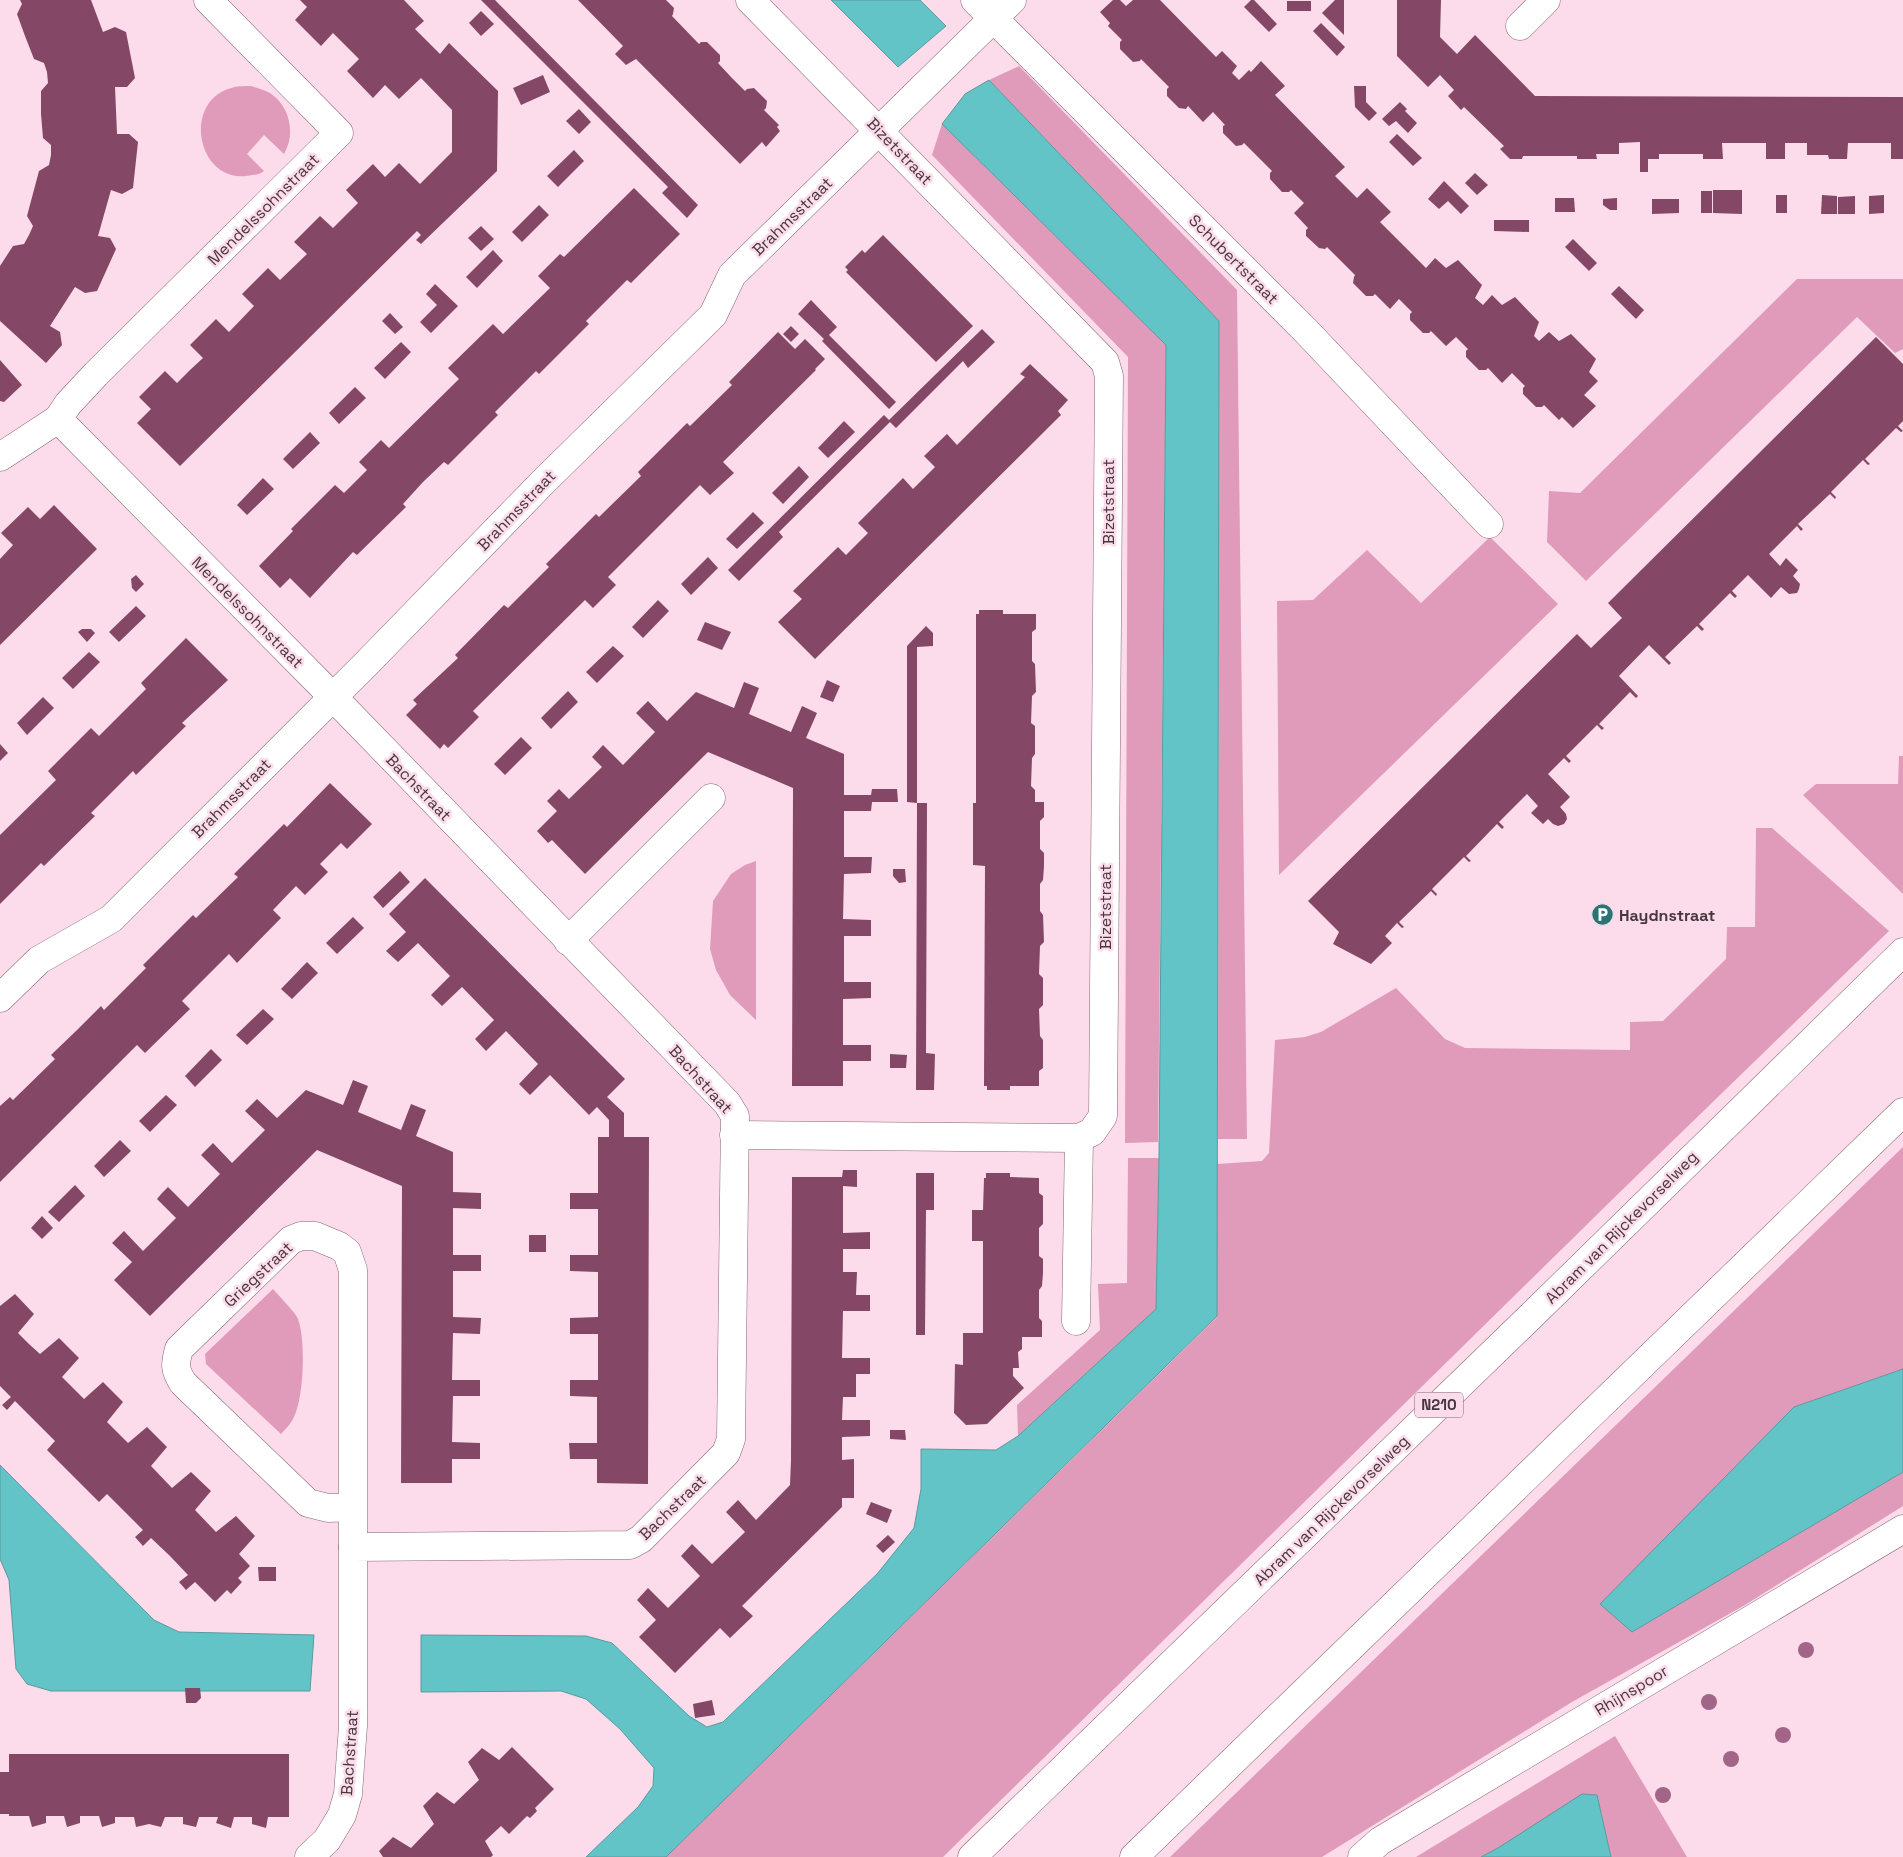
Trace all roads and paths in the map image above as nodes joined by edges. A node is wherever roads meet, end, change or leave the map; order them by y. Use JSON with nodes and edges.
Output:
{"nodes":[{"id":1,"x":208,"y":0,"type":"edge"},
{"id":2,"x":750,"y":0,"type":"edge"},
{"id":3,"x":1546,"y":0,"type":"edge"},
{"id":4,"x":993,"y":6,"type":"edge"},
{"id":5,"x":1520,"y":26,"type":"dead end"},
{"id":6,"x":880,"y":131,"type":"junction"},
{"id":7,"x":58,"y":420,"type":"junction"},
{"id":8,"x":0,"y":457,"type":"edge"},
{"id":9,"x":1489,"y":524,"type":"dead end"},
{"id":10,"x":333,"y":698,"type":"junction"},
{"id":11,"x":711,"y":798,"type":"dead end"},
{"id":12,"x":568,"y":941,"type":"junction"},
{"id":13,"x":1903,"y":952,"type":"edge"},
{"id":14,"x":0,"y":998,"type":"edge"},
{"id":15,"x":1903,"y":1112,"type":"edge"},
{"id":16,"x":734,"y":1135,"type":"junction"},
{"id":17,"x":1079,"y":1138,"type":"junction"},
{"id":18,"x":1076,"y":1321,"type":"dead end"},
{"id":19,"x":352,"y":1506,"type":"junction"},
{"id":20,"x":1903,"y":1529,"type":"edge"},
{"id":21,"x":353,"y":1547,"type":"junction"},
{"id":22,"x":310,"y":1857,"type":"edge"},
{"id":23,"x":972,"y":1857,"type":"edge"},
{"id":24,"x":1134,"y":1857,"type":"edge"},
{"id":25,"x":1362,"y":1857,"type":"edge"}],
"edges":[{"from":1,"to":7,"type":"main road","name":"Mendelssohnstraat"},
{"from":2,"to":6,"type":"main road","name":"Bizetstraat"},
{"from":3,"to":5,"type":"main road"},
{"from":4,"to":6,"type":"main road","name":"Brahmsstraat"},
{"from":4,"to":9,"type":"main road","name":"Schubertstraat"},
{"from":6,"to":10,"type":"main road","name":"Brahmsstraat"},
{"from":6,"to":17,"type":"main road","name":"Bizetstraat"},
{"from":7,"to":8,"type":"main road","name":"Mendelssohnstraat"},
{"from":7,"to":10,"type":"main road","name":"Mendelssohnstraat"},
{"from":10,"to":12,"type":"main road","name":"Bachstraat"},
{"from":10,"to":14,"type":"main road","name":"Brahmsstraat"},
{"from":11,"to":12,"type":"main road"},
{"from":12,"to":16,"type":"main road","name":"Bachstraat"},
{"from":13,"to":23,"type":"main road","name":"Abram van Rijckevorselweg","number":"N210"},
{"from":15,"to":24,"type":"main road"},
{"from":16,"to":17,"type":"main road"},
{"from":16,"to":21,"type":"main road","name":"Bachstraat"},
{"from":17,"to":18,"type":"main road"},
{"from":19,"to":19,"type":"main road","name":"Griegstraat"},
{"from":19,"to":21,"type":"main road","name":"Griegstraat"},
{"from":20,"to":25,"type":"main road","name":"Rhijnspoor"},
{"from":21,"to":22,"type":"main road","name":"Bachstraat"}]}
